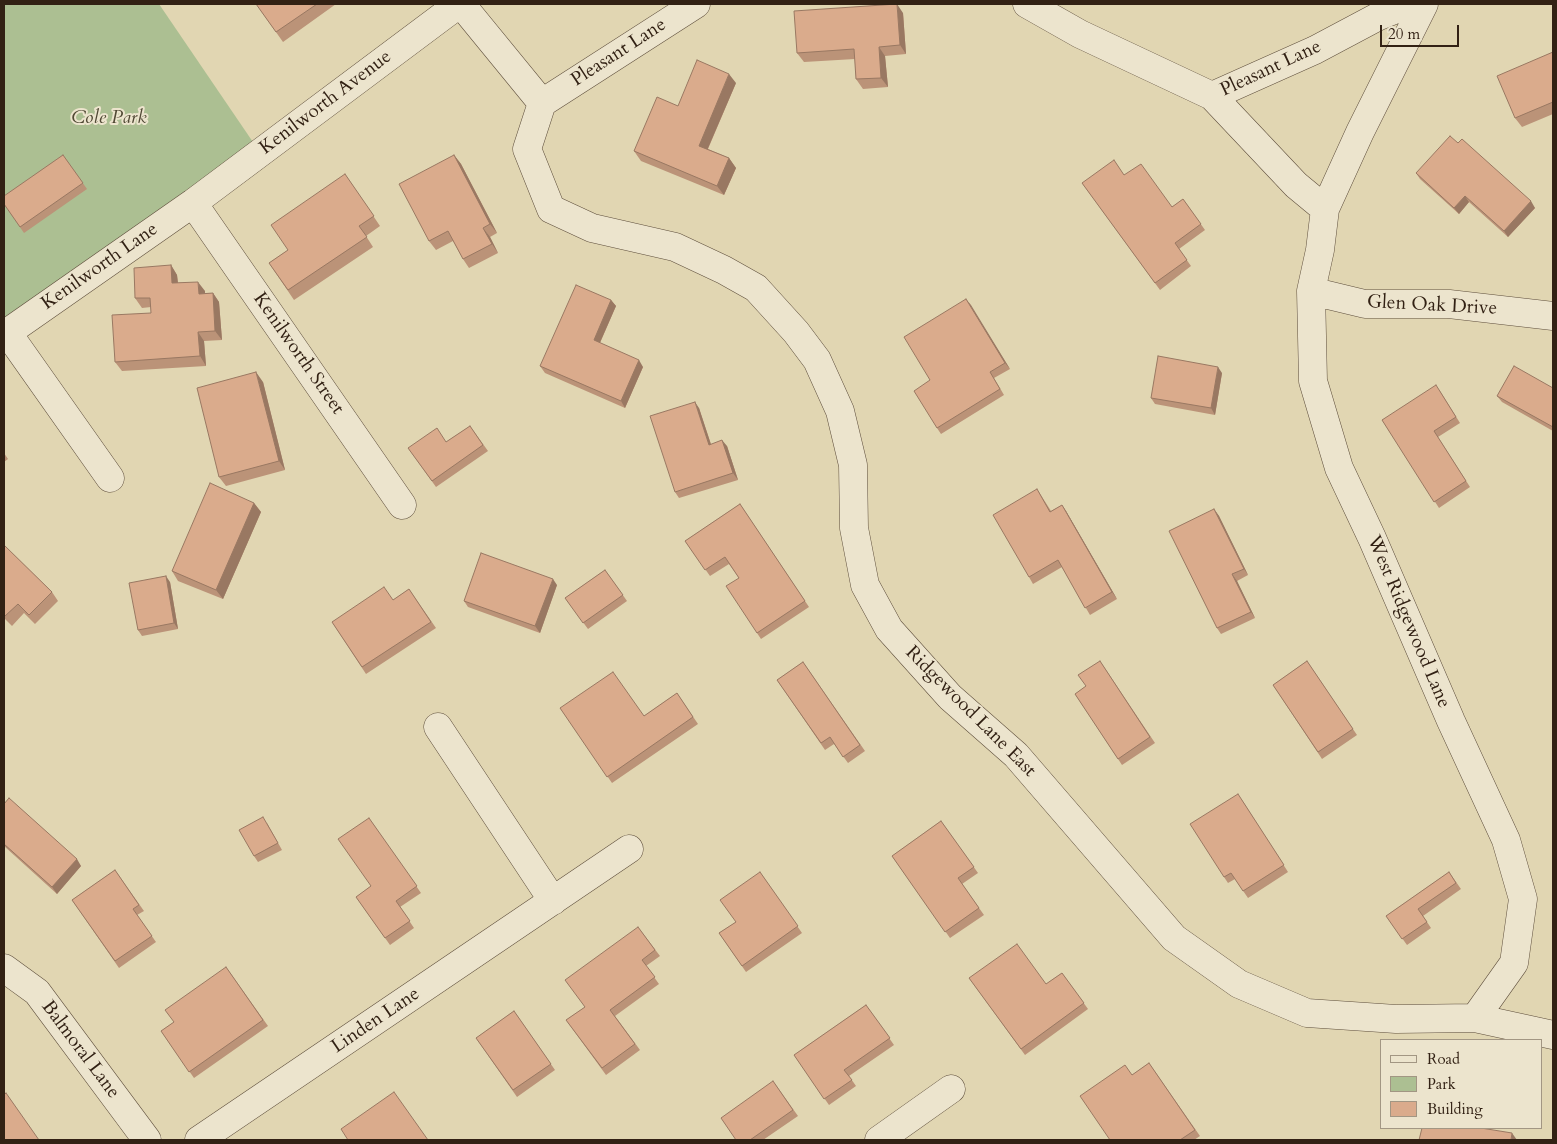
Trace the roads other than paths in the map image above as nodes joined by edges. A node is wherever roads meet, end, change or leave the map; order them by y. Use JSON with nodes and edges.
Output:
{"nodes":[{"id":1,"x":460,"y":4,"type":"edge"},
{"id":2,"x":696,"y":4,"type":"edge"},
{"id":3,"x":1027,"y":4,"type":"edge"},
{"id":4,"x":1409,"y":4,"type":"edge"},
{"id":5,"x":1424,"y":4,"type":"edge"},
{"id":6,"x":1212,"y":96,"type":"junction"},
{"id":7,"x":542,"y":102,"type":"junction"},
{"id":8,"x":193,"y":203,"type":"junction"},
{"id":9,"x":1325,"y":209,"type":"junction"},
{"id":10,"x":1311,"y":291,"type":"junction"},
{"id":11,"x":1553,"y":316,"type":"edge"},
{"id":12,"x":5,"y":333,"type":"edge"},
{"id":13,"x":110,"y":478,"type":"dead end"},
{"id":14,"x":402,"y":505,"type":"dead end"},
{"id":15,"x":438,"y":727,"type":"dead end"},
{"id":16,"x":629,"y":849,"type":"dead end"},
{"id":17,"x":553,"y":901,"type":"junction"},
{"id":18,"x":4,"y":968,"type":"edge"},
{"id":19,"x":1475,"y":1018,"type":"junction"},
{"id":20,"x":1553,"y":1035,"type":"edge"},
{"id":21,"x":951,"y":1089,"type":"dead end"},
{"id":22,"x":147,"y":1140,"type":"edge"},
{"id":23,"x":199,"y":1140,"type":"edge"},
{"id":24,"x":879,"y":1140,"type":"edge"}],
"edges":[{"from":1,"to":7,"type":"street"},
{"from":1,"to":8,"type":"street","name":"Kenilworth Avenue"},
{"from":2,"to":7,"type":"street","name":"Pleasant Lane"},
{"from":3,"to":6,"type":"street","name":"Pleasant Lane"},
{"from":4,"to":6,"type":"street","name":"Pleasant Lane"},
{"from":5,"to":9,"type":"street","name":"West Ridgewood Lane"},
{"from":6,"to":9,"type":"street"},
{"from":7,"to":19,"type":"street","name":"Ridgewood Lane East"},
{"from":8,"to":12,"type":"street","name":"Kenilworth Lane"},
{"from":8,"to":14,"type":"street","name":"Kenilworth Street"},
{"from":9,"to":10,"type":"street","name":"West Ridgewood Lane"},
{"from":10,"to":11,"type":"street","name":"Glen Oak Drive"},
{"from":10,"to":19,"type":"street","name":"West Ridgewood Lane"},
{"from":12,"to":13,"type":"street","name":"Kenilworth Lane"},
{"from":15,"to":17,"type":"street"},
{"from":16,"to":17,"type":"street","name":"Linden Lane"},
{"from":17,"to":23,"type":"street","name":"Linden Lane"},
{"from":18,"to":22,"type":"street","name":"Balmoral Lane"},
{"from":19,"to":20,"type":"street","name":"Ridgewood Lane East"},
{"from":21,"to":24,"type":"street"}]}
